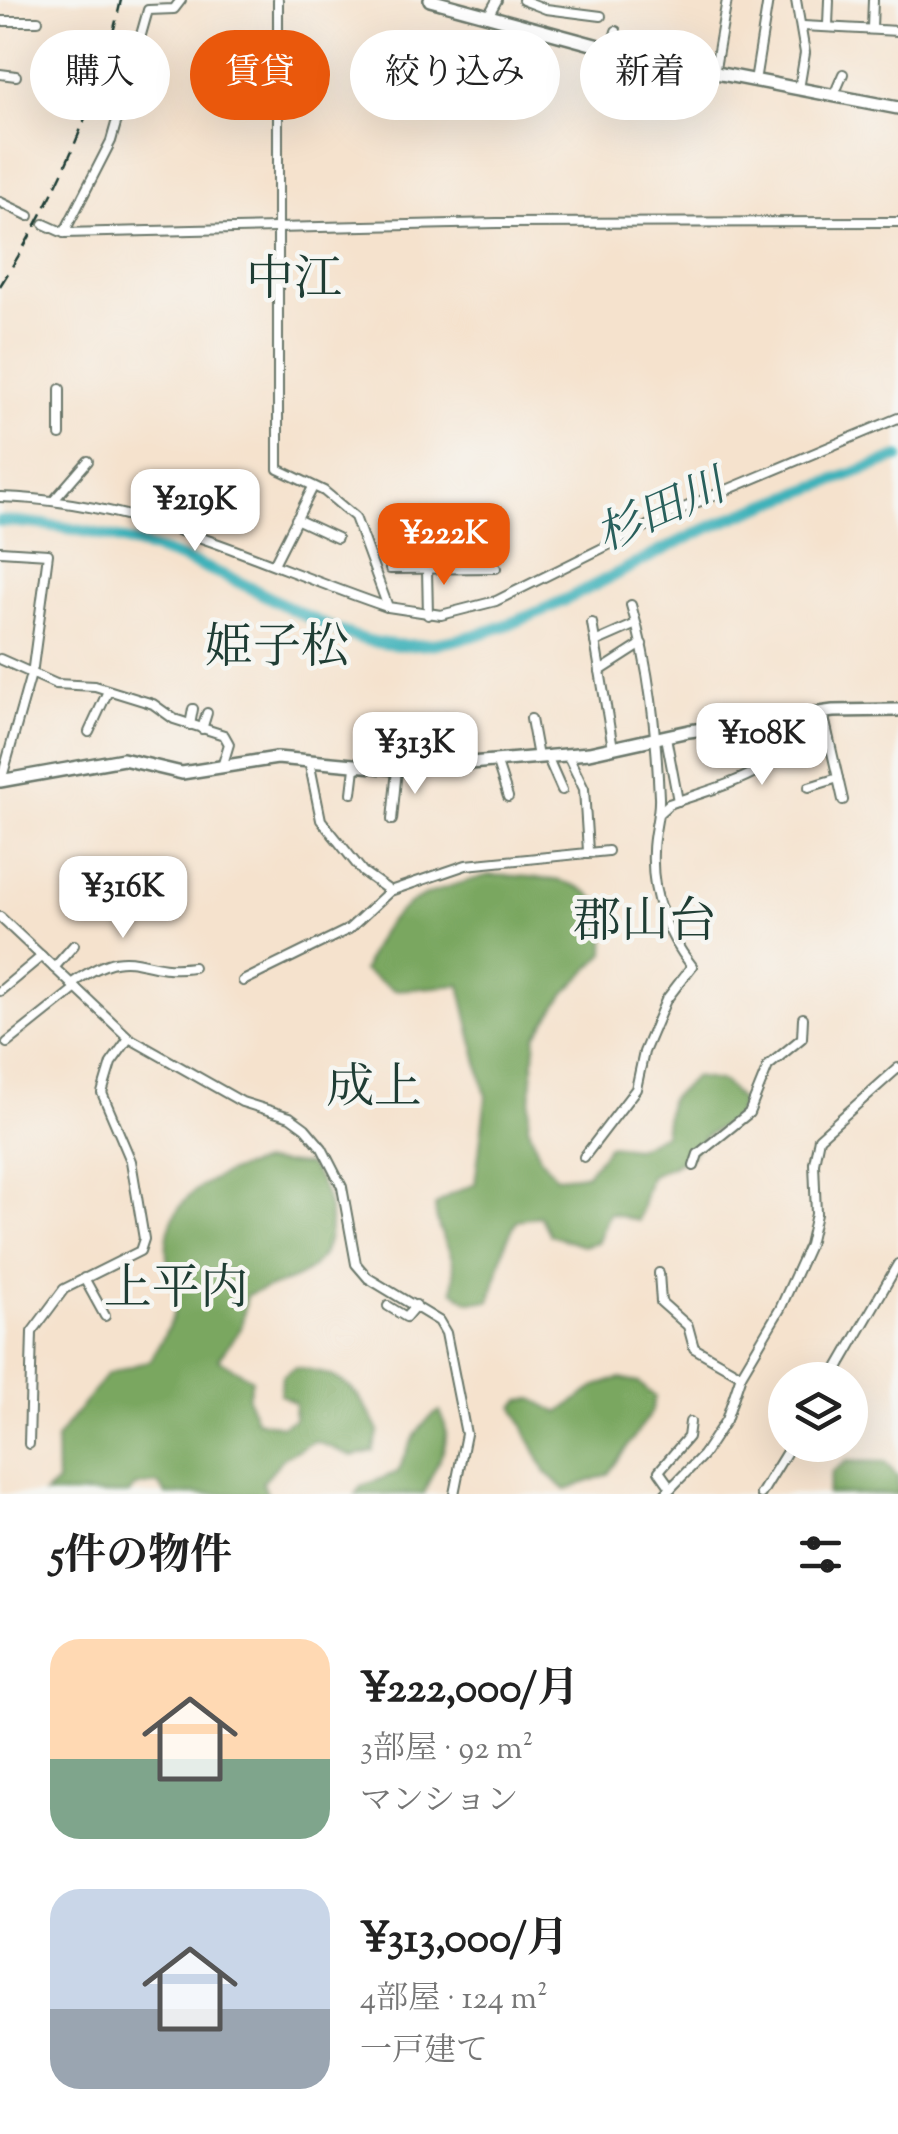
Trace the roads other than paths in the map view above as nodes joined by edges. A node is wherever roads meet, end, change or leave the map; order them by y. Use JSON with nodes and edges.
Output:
{"nodes":[{"id":1,"x":181,"y":0,"type":"edge"},
{"id":2,"x":278,"y":0,"type":"edge"},
{"id":3,"x":430,"y":0,"type":"edge"},
{"id":4,"x":497,"y":0,"type":"edge"},
{"id":5,"x":524,"y":0,"type":"edge"},
{"id":6,"x":727,"y":0,"type":"edge"},
{"id":7,"x":768,"y":0,"type":"edge"},
{"id":8,"x":796,"y":0,"type":"edge"},
{"id":9,"x":829,"y":0,"type":"edge"},
{"id":10,"x":873,"y":0,"type":"edge"},
{"id":11,"x":457,"y":4,"type":"edge"},
{"id":12,"x":488,"y":16,"type":"junction"},
{"id":13,"x":601,"y":16,"type":"dead end"},
{"id":14,"x":0,"y":22,"type":"edge"},
{"id":15,"x":38,"y":22,"type":"dead end"},
{"id":16,"x":828,"y":24,"type":"junction"},
{"id":17,"x":803,"y":26,"type":"junction"},
{"id":18,"x":872,"y":28,"type":"junction"},
{"id":19,"x":898,"y":31,"type":"edge"},
{"id":20,"x":720,"y":40,"type":"edge"},
{"id":21,"x":580,"y":41,"type":"edge"},
{"id":22,"x":0,"y":74,"type":"edge"},
{"id":23,"x":843,"y":74,"type":"dead end"},
{"id":24,"x":720,"y":75,"type":"edge"},
{"id":25,"x":16,"y":76,"type":"dead end"},
{"id":26,"x":754,"y":81,"type":"junction"},
{"id":27,"x":800,"y":90,"type":"junction"},
{"id":28,"x":834,"y":95,"type":"junction"},
{"id":29,"x":898,"y":108,"type":"edge"},
{"id":30,"x":0,"y":202,"type":"edge"},
{"id":31,"x":29,"y":216,"type":"dead end"},
{"id":32,"x":898,"y":222,"type":"edge"},
{"id":33,"x":44,"y":224,"type":"dead end"},
{"id":34,"x":280,"y":228,"type":"junction"},
{"id":35,"x":64,"y":234,"type":"junction"},
{"id":36,"x":60,"y":389,"type":"dead end"},
{"id":37,"x":898,"y":418,"type":"edge"},
{"id":38,"x":60,"y":435,"type":"dead end"},
{"id":39,"x":88,"y":461,"type":"dead end"},
{"id":40,"x":313,"y":487,"type":"junction"},
{"id":41,"x":0,"y":497,"type":"edge"},
{"id":42,"x":56,"y":499,"type":"junction"},
{"id":43,"x":296,"y":519,"type":"junction"},
{"id":44,"x":336,"y":538,"type":"dead end"},
{"id":45,"x":0,"y":551,"type":"edge"},
{"id":46,"x":274,"y":564,"type":"junction"},
{"id":47,"x":496,"y":568,"type":"dead end"},
{"id":48,"x":390,"y":569,"type":"dead end"},
{"id":49,"x":428,"y":569,"type":"junction"},
{"id":50,"x":631,"y":605,"type":"dead end"},
{"id":51,"x":388,"y":608,"type":"junction"},
{"id":52,"x":428,"y":614,"type":"junction"},
{"id":53,"x":592,"y":624,"type":"dead end"},
{"id":54,"x":636,"y":624,"type":"junction"},
{"id":55,"x":595,"y":642,"type":"junction"},
{"id":56,"x":642,"y":644,"type":"junction"},
{"id":57,"x":0,"y":659,"type":"edge"},
{"id":58,"x":600,"y":671,"type":"junction"},
{"id":59,"x":31,"y":674,"type":"junction"},
{"id":60,"x":108,"y":691,"type":"junction"},
{"id":61,"x":192,"y":709,"type":"dead end"},
{"id":62,"x":898,"y":710,"type":"edge"},
{"id":63,"x":207,"y":713,"type":"dead end"},
{"id":64,"x":823,"y":713,"type":"junction"},
{"id":65,"x":801,"y":716,"type":"junction"},
{"id":66,"x":531,"y":719,"type":"dead end"},
{"id":67,"x":190,"y":725,"type":"junction"},
{"id":68,"x":380,"y":725,"type":"dead end"},
{"id":69,"x":202,"y":729,"type":"junction"},
{"id":70,"x":90,"y":732,"type":"dead end"},
{"id":71,"x":660,"y":738,"type":"junction"},
{"id":72,"x":613,"y":748,"type":"junction"},
{"id":73,"x":567,"y":754,"type":"junction"},
{"id":74,"x":543,"y":756,"type":"junction"},
{"id":75,"x":308,"y":760,"type":"junction"},
{"id":76,"x":496,"y":760,"type":"junction"},
{"id":77,"x":222,"y":768,"type":"junction"},
{"id":78,"x":354,"y":768,"type":"junction"},
{"id":79,"x":380,"y":769,"type":"junction"},
{"id":80,"x":397,"y":769,"type":"junction"},
{"id":81,"x":838,"y":778,"type":"junction"},
{"id":82,"x":0,"y":781,"type":"edge"},
{"id":83,"x":810,"y":787,"type":"dead end"},
{"id":84,"x":562,"y":790,"type":"dead end"},
{"id":85,"x":352,"y":794,"type":"dead end"},
{"id":86,"x":508,"y":796,"type":"dead end"},
{"id":87,"x":843,"y":800,"type":"dead end"},
{"id":88,"x":678,"y":801,"type":"junction"},
{"id":89,"x":658,"y":814,"type":"junction"},
{"id":90,"x":392,"y":820,"type":"dead end"},
{"id":91,"x":588,"y":850,"type":"junction"},
{"id":92,"x":608,"y":851,"type":"dead end"},
{"id":93,"x":390,"y":891,"type":"junction"},
{"id":94,"x":0,"y":917,"type":"edge"},
{"id":95,"x":74,"y":946,"type":"dead end"},
{"id":96,"x":42,"y":956,"type":"junction"},
{"id":97,"x":193,"y":966,"type":"dead end"},
{"id":98,"x":54,"y":968,"type":"junction"},
{"id":99,"x":243,"y":981,"type":"dead end"},
{"id":100,"x":74,"y":986,"type":"junction"},
{"id":101,"x":0,"y":991,"type":"edge"},
{"id":102,"x":803,"y":1018,"type":"dead end"},
{"id":103,"x":129,"y":1038,"type":"junction"},
{"id":104,"x":6,"y":1043,"type":"dead end"},
{"id":105,"x":898,"y":1068,"type":"edge"},
{"id":106,"x":584,"y":1158,"type":"dead end"},
{"id":107,"x":694,"y":1166,"type":"dead end"},
{"id":108,"x":898,"y":1264,"type":"edge"},
{"id":109,"x":659,"y":1273,"type":"dead end"},
{"id":110,"x":84,"y":1278,"type":"junction"},
{"id":111,"x":416,"y":1305,"type":"junction"},
{"id":112,"x":388,"y":1306,"type":"dead end"},
{"id":113,"x":105,"y":1316,"type":"dead end"},
{"id":114,"x":841,"y":1362,"type":"edge"},
{"id":115,"x":741,"y":1375,"type":"junction"},
{"id":116,"x":690,"y":1422,"type":"dead end"},
{"id":117,"x":29,"y":1444,"type":"dead end"},
{"id":118,"x":781,"y":1462,"type":"edge"},
{"id":119,"x":668,"y":1491,"type":"edge"},
{"id":120,"x":454,"y":1494,"type":"edge"},
{"id":121,"x":762,"y":1494,"type":"edge"}],
"edges":[{"from":1,"to":35,"type":"street"},
{"from":2,"to":34,"type":"street"},
{"from":3,"to":11,"type":"street"},
{"from":4,"to":12,"type":"street"},
{"from":5,"to":13,"type":"street"},
{"from":6,"to":20,"type":"street"},
{"from":7,"to":26,"type":"street"},
{"from":8,"to":17,"type":"street"},
{"from":9,"to":16,"type":"street"},
{"from":10,"to":18,"type":"street"},
{"from":11,"to":12,"type":"street"},
{"from":12,"to":21,"type":"street"},
{"from":14,"to":15,"type":"street"},
{"from":16,"to":17,"type":"street"},
{"from":16,"to":18,"type":"street"},
{"from":17,"to":27,"type":"street"},
{"from":18,"to":19,"type":"street"},
{"from":22,"to":25,"type":"street"},
{"from":23,"to":28,"type":"street"},
{"from":24,"to":26,"type":"street"},
{"from":26,"to":27,"type":"street"},
{"from":27,"to":28,"type":"street"},
{"from":28,"to":29,"type":"street"},
{"from":30,"to":31,"type":"street"},
{"from":32,"to":34,"type":"street"},
{"from":33,"to":35,"type":"street"},
{"from":34,"to":35,"type":"street"},
{"from":34,"to":40,"type":"street"},
{"from":36,"to":38,"type":"street"},
{"from":37,"to":52,"type":"street"},
{"from":39,"to":42,"type":"street"},
{"from":40,"to":43,"type":"street"},
{"from":40,"to":51,"type":"street"},
{"from":41,"to":42,"type":"street"},
{"from":42,"to":46,"type":"street"},
{"from":43,"to":44,"type":"street"},
{"from":43,"to":46,"type":"street"},
{"from":45,"to":59,"type":"street"},
{"from":46,"to":51,"type":"street"},
{"from":47,"to":49,"type":"street"},
{"from":48,"to":49,"type":"street"},
{"from":49,"to":52,"type":"street"},
{"from":50,"to":54,"type":"street"},
{"from":51,"to":52,"type":"street"},
{"from":53,"to":55,"type":"street"},
{"from":54,"to":55,"type":"street"},
{"from":54,"to":56,"type":"street"},
{"from":55,"to":58,"type":"street"},
{"from":56,"to":58,"type":"street"},
{"from":56,"to":71,"type":"street"},
{"from":57,"to":59,"type":"street"},
{"from":58,"to":72,"type":"street"},
{"from":59,"to":60,"type":"street"},
{"from":59,"to":82,"type":"street"},
{"from":60,"to":67,"type":"street"},
{"from":60,"to":70,"type":"street"},
{"from":61,"to":67,"type":"street"},
{"from":62,"to":64,"type":"street"},
{"from":63,"to":69,"type":"street"},
{"from":64,"to":65,"type":"street"},
{"from":64,"to":81,"type":"street"},
{"from":65,"to":71,"type":"street"},
{"from":65,"to":88,"type":"street"},
{"from":66,"to":74,"type":"street"},
{"from":67,"to":69,"type":"street"},
{"from":68,"to":79,"type":"street"},
{"from":69,"to":77,"type":"street"},
{"from":71,"to":72,"type":"street"},
{"from":71,"to":88,"type":"street"},
{"from":71,"to":89,"type":"street"},
{"from":72,"to":73,"type":"street"},
{"from":73,"to":74,"type":"street"},
{"from":73,"to":91,"type":"street"},
{"from":74,"to":76,"type":"street"},
{"from":74,"to":84,"type":"street"},
{"from":75,"to":77,"type":"street"},
{"from":75,"to":78,"type":"street"},
{"from":75,"to":93,"type":"street"},
{"from":76,"to":80,"type":"street"},
{"from":76,"to":86,"type":"street"},
{"from":77,"to":82,"type":"street"},
{"from":78,"to":79,"type":"street"},
{"from":78,"to":85,"type":"street"},
{"from":79,"to":80,"type":"street"},
{"from":80,"to":90,"type":"street"},
{"from":81,"to":83,"type":"street"},
{"from":81,"to":87,"type":"street"},
{"from":88,"to":89,"type":"street"},
{"from":89,"to":106,"type":"street"},
{"from":91,"to":92,"type":"street"},
{"from":91,"to":93,"type":"street"},
{"from":93,"to":99,"type":"street"},
{"from":94,"to":96,"type":"street"},
{"from":95,"to":98,"type":"street"},
{"from":96,"to":98,"type":"street"},
{"from":96,"to":101,"type":"street"},
{"from":97,"to":100,"type":"street"},
{"from":98,"to":100,"type":"street"},
{"from":100,"to":103,"type":"street"},
{"from":100,"to":104,"type":"street"},
{"from":102,"to":107,"type":"street"},
{"from":103,"to":110,"type":"street"},
{"from":103,"to":111,"type":"street"},
{"from":105,"to":115,"type":"street"},
{"from":108,"to":114,"type":"street"},
{"from":109,"to":115,"type":"street"},
{"from":110,"to":113,"type":"street"},
{"from":110,"to":117,"type":"street"},
{"from":111,"to":112,"type":"street"},
{"from":111,"to":120,"type":"street"},
{"from":115,"to":119,"type":"street"},
{"from":116,"to":119,"type":"street"},
{"from":118,"to":121,"type":"street"}]}
